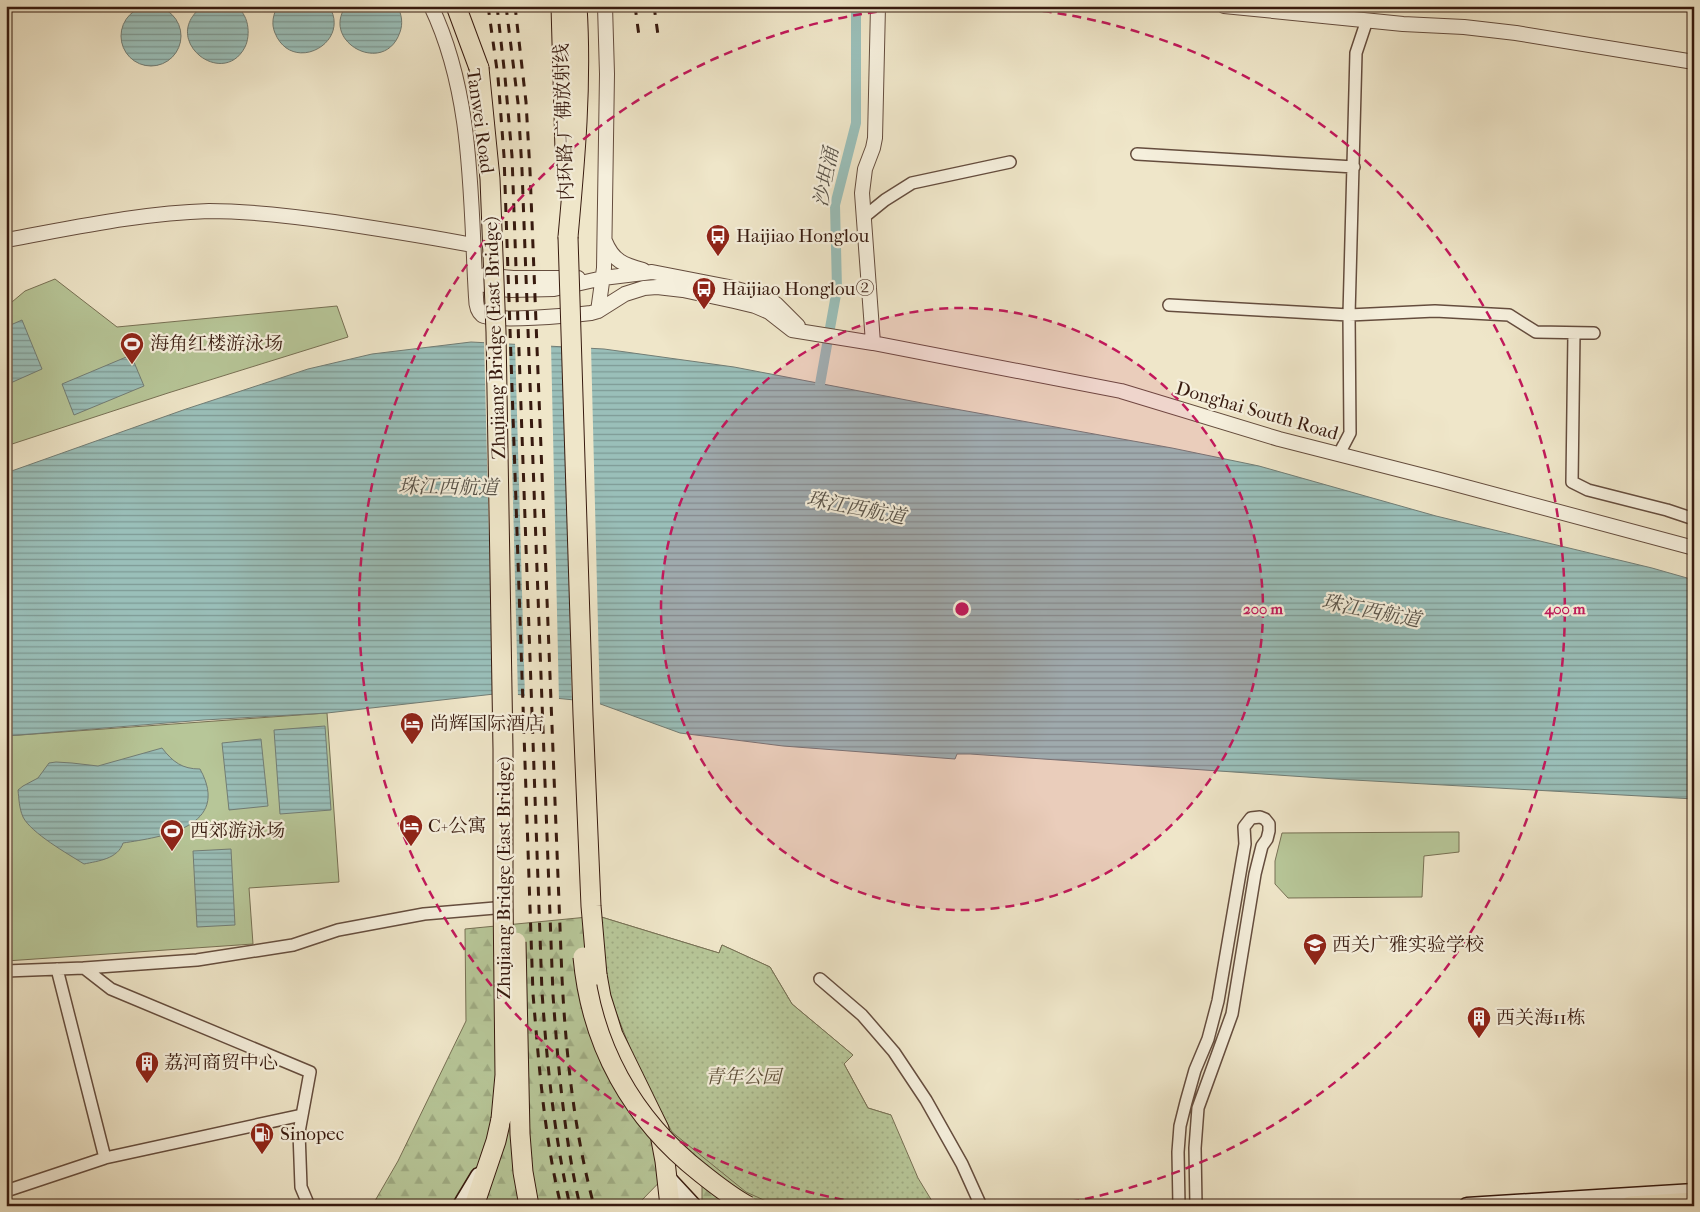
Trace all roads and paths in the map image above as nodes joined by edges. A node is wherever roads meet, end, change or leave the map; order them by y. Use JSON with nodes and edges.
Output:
{"nodes":[{"id":1,"x":431,"y":6,"type":"edge"},
{"id":2,"x":456,"y":6,"type":"edge"},
{"id":3,"x":466,"y":6,"type":"edge"},
{"id":4,"x":560,"y":6,"type":"edge"},
{"id":5,"x":577,"y":6,"type":"edge"},
{"id":6,"x":606,"y":6,"type":"edge"},
{"id":7,"x":878,"y":6,"type":"edge"},
{"id":8,"x":1224,"y":6,"type":"edge"},
{"id":9,"x":1368,"y":13,"type":"edge"},
{"id":10,"x":1694,"y":62,"type":"edge"},
{"id":11,"x":479,"y":68,"type":"junction"},
{"id":12,"x":1137,"y":154,"type":"dead end"},
{"id":13,"x":1010,"y":162,"type":"dead end"},
{"id":14,"x":1354,"y":167,"type":"junction"},
{"id":15,"x":864,"y":217,"type":"junction"},
{"id":16,"x":568,"y":237,"type":"junction"},
{"id":17,"x":604,"y":238,"type":"junction"},
{"id":18,"x":6,"y":240,"type":"edge"},
{"id":19,"x":472,"y":245,"type":"junction"},
{"id":20,"x":474,"y":272,"type":"junction"},
{"id":21,"x":652,"y":272,"type":"junction"},
{"id":22,"x":603,"y":278,"type":"junction"},
{"id":23,"x":1169,"y":306,"type":"dead end"},
{"id":24,"x":598,"y":311,"type":"junction"},
{"id":25,"x":1349,"y":315,"type":"junction"},
{"id":26,"x":1574,"y":333,"type":"junction"},
{"id":27,"x":1594,"y":333,"type":"dead end"},
{"id":28,"x":812,"y":334,"type":"junction"},
{"id":29,"x":873,"y":343,"type":"junction"},
{"id":30,"x":1339,"y":454,"type":"junction"},
{"id":31,"x":1694,"y":519,"type":"edge"},
{"id":32,"x":1694,"y":548,"type":"edge"},
{"id":33,"x":582,"y":715,"type":"junction"},
{"id":34,"x":504,"y":756,"type":"junction"},
{"id":35,"x":494,"y":908,"type":"dead end"},
{"id":36,"x":84,"y":968,"type":"junction"},
{"id":37,"x":57,"y":969,"type":"junction"},
{"id":38,"x":6,"y":971,"type":"edge"},
{"id":39,"x":820,"y":979,"type":"dead end"},
{"id":40,"x":302,"y":1115,"type":"junction"},
{"id":41,"x":105,"y":1158,"type":"junction"},
{"id":42,"x":490,"y":1160,"type":"junction"},
{"id":43,"x":667,"y":1178,"type":"junction"},
{"id":44,"x":6,"y":1191,"type":"edge"},
{"id":45,"x":1694,"y":1192,"type":"edge"},
{"id":46,"x":1694,"y":1202,"type":"edge"},
{"id":47,"x":309,"y":1206,"type":"edge"},
{"id":48,"x":461,"y":1206,"type":"edge"},
{"id":49,"x":474,"y":1206,"type":"edge"},
{"id":50,"x":530,"y":1206,"type":"edge"},
{"id":51,"x":670,"y":1206,"type":"edge"},
{"id":52,"x":694,"y":1206,"type":"edge"},
{"id":53,"x":748,"y":1206,"type":"edge"},
{"id":54,"x":981,"y":1206,"type":"edge"},
{"id":55,"x":1179,"y":1206,"type":"edge"},
{"id":56,"x":1196,"y":1206,"type":"edge"},
{"id":57,"x":1467,"y":1206,"type":"edge"},
{"id":58,"x":1630,"y":1206,"type":"edge"}],
"edges":[{"from":1,"to":19,"type":"street","name":"Tanwei Road"},
{"from":2,"to":11,"type":"highway"},
{"from":3,"to":11,"type":"highway"},
{"from":4,"to":16,"type":"highway","name":"内环路-广佛放射线"},
{"from":5,"to":16,"type":"highway"},
{"from":6,"to":17,"type":"street"},
{"from":7,"to":15,"type":"street"},
{"from":8,"to":9,"type":"street"},
{"from":9,"to":10,"type":"street"},
{"from":9,"to":14,"type":"street"},
{"from":11,"to":34,"type":"highway","name":"Zhujiang Bridge (East Bridge)","bridge":true},
{"from":12,"to":14,"type":"street"},
{"from":13,"to":15,"type":"street"},
{"from":14,"to":25,"type":"street"},
{"from":15,"to":29,"type":"street"},
{"from":16,"to":33,"type":"highway","bridge":true},
{"from":17,"to":21,"type":"street"},
{"from":17,"to":22,"type":"street"},
{"from":18,"to":19,"type":"street"},
{"from":19,"to":20,"type":"street","name":"Donghai South Road"},
{"from":20,"to":22,"type":"street"},
{"from":20,"to":24,"type":"street","name":"Donghai South Road"},
{"from":21,"to":22,"type":"street"},
{"from":21,"to":28,"type":"street"},
{"from":22,"to":24,"type":"street"},
{"from":23,"to":25,"type":"street"},
{"from":24,"to":28,"type":"street","name":"Donghai South Road"},
{"from":25,"to":26,"type":"street"},
{"from":25,"to":30,"type":"street"},
{"from":26,"to":27,"type":"street"},
{"from":26,"to":31,"type":"street"},
{"from":28,"to":29,"type":"street","name":"Donghai South Road"},
{"from":29,"to":30,"type":"street","name":"Donghai South Road"},
{"from":30,"to":32,"type":"street","name":"Donghai South Road"},
{"from":33,"to":43,"type":"highway","bridge":true},
{"from":33,"to":53,"type":"highway","bridge":true},
{"from":34,"to":42,"type":"highway","name":"Zhujiang Bridge (East Bridge)","bridge":true},
{"from":34,"to":50,"type":"highway","bridge":true},
{"from":35,"to":36,"type":"street"},
{"from":36,"to":37,"type":"street"},
{"from":36,"to":40,"type":"street"},
{"from":37,"to":38,"type":"street"},
{"from":37,"to":41,"type":"street"},
{"from":39,"to":54,"type":"street"},
{"from":40,"to":41,"type":"street"},
{"from":40,"to":47,"type":"street"},
{"from":41,"to":44,"type":"street"},
{"from":42,"to":48,"type":"main road"},
{"from":42,"to":49,"type":"highway","name":"Zhujiang Bridge (East Bridge)"},
{"from":43,"to":51,"type":"highway"},
{"from":43,"to":52,"type":"main road"},
{"from":45,"to":57,"type":"main road"},
{"from":46,"to":58,"type":"highway"},
{"from":55,"to":56,"type":"street"}]}
